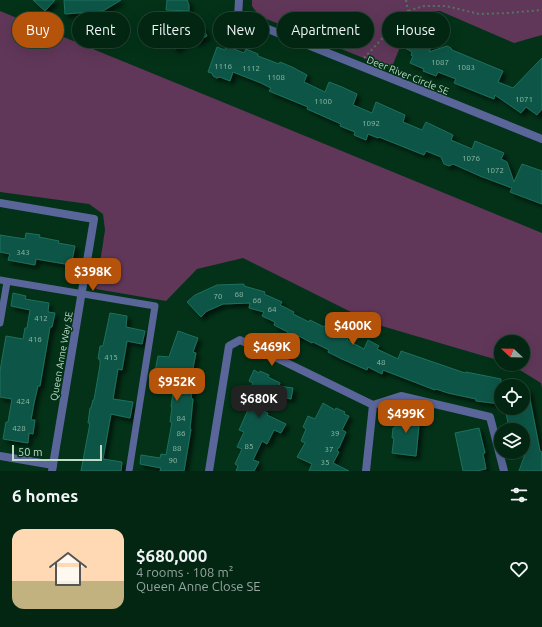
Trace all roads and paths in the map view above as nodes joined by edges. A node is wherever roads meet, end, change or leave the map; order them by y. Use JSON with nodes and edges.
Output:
{"nodes":[{"id":1,"x":239,"y":0,"type":"edge"},
{"id":2,"x":406,"y":0,"type":"edge"},
{"id":3,"x":542,"y":10,"type":"edge"},
{"id":4,"x":408,"y":11,"type":"junction"},
{"id":5,"x":361,"y":67,"type":"junction"},
{"id":6,"x":542,"y":139,"type":"edge"},
{"id":7,"x":0,"y":203,"type":"edge"},
{"id":8,"x":4,"y":281,"type":"edge"},
{"id":9,"x":82,"y":294,"type":"junction"},
{"id":10,"x":0,"y":323,"type":"edge"},
{"id":11,"x":373,"y":406,"type":"junction"},
{"id":12,"x":0,"y":456,"type":"edge"},
{"id":13,"x":52,"y":468,"type":"edge"},
{"id":14,"x":129,"y":471,"type":"edge"},
{"id":15,"x":209,"y":471,"type":"edge"},
{"id":16,"x":366,"y":471,"type":"edge"},
{"id":17,"x":504,"y":471,"type":"edge"}],
"edges":[{"from":1,"to":5,"type":"street","name":"Deer River Circle SE"},
{"from":2,"to":4,"type":"path"},
{"from":3,"to":4,"type":"path"},
{"from":4,"to":5,"type":"path"},
{"from":5,"to":6,"type":"street","name":"Deer River Circle SE"},
{"from":7,"to":9,"type":"street","name":"Queen Anne Way SE"},
{"from":8,"to":9,"type":"lane"},
{"from":8,"to":10,"type":"lane"},
{"from":9,"to":13,"type":"street","name":"Queen Anne Way SE"},
{"from":9,"to":14,"type":"lane"},
{"from":11,"to":15,"type":"street"},
{"from":11,"to":16,"type":"street"},
{"from":11,"to":17,"type":"street"},
{"from":12,"to":13,"type":"street"}]}
